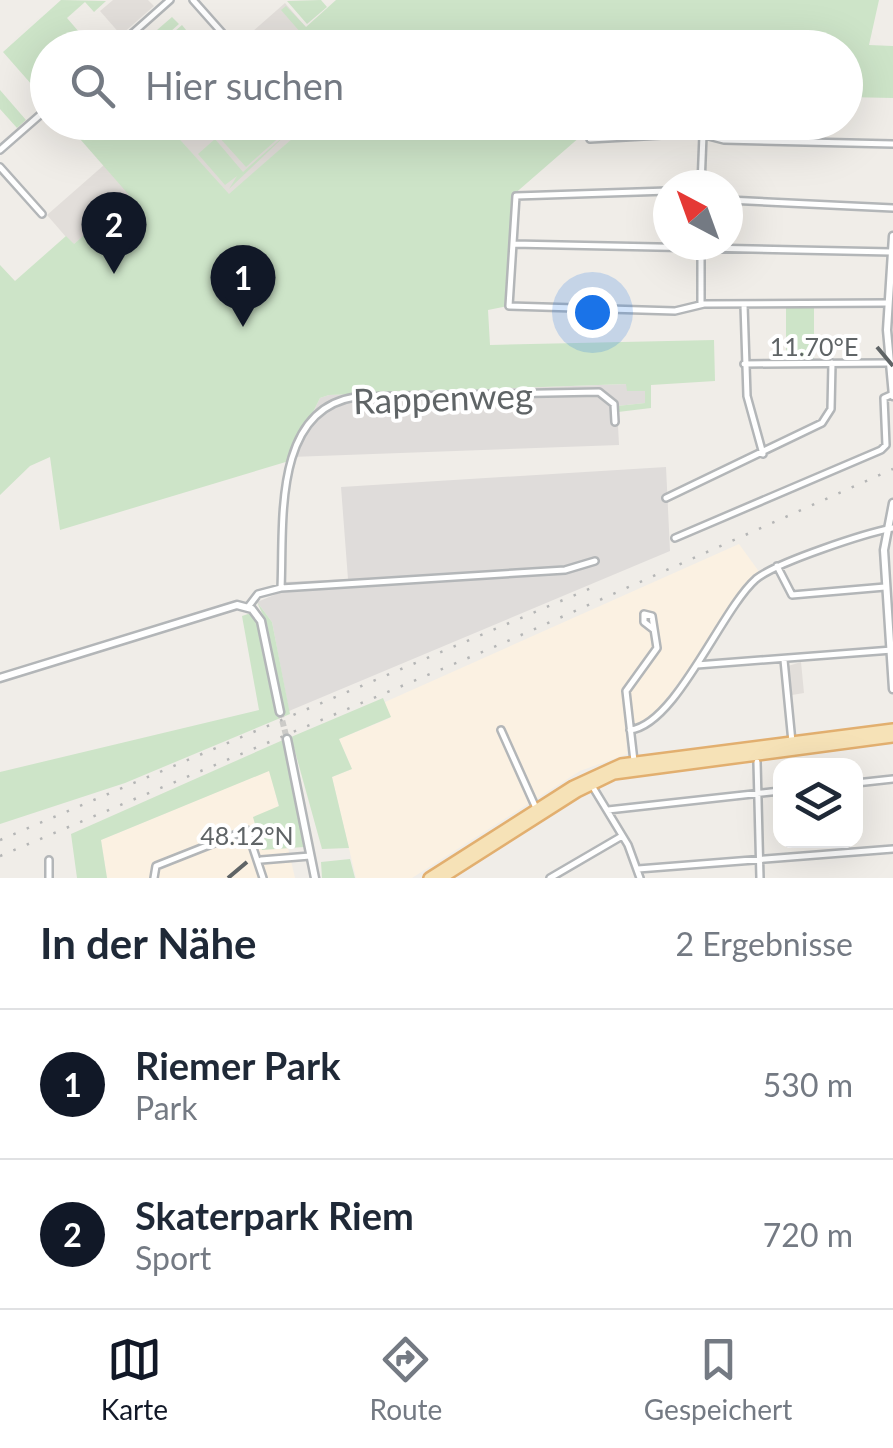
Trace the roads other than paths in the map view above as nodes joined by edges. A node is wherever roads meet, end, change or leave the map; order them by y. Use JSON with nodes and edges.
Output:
{"nodes":[{"id":1,"x":170,"y":0,"type":"edge"},
{"id":2,"x":193,"y":0,"type":"edge"},
{"id":3,"x":136,"y":30,"type":"edge"},
{"id":4,"x":220,"y":30,"type":"edge"},
{"id":5,"x":30,"y":124,"type":"edge"},
{"id":6,"x":703,"y":140,"type":"edge"},
{"id":7,"x":724,"y":140,"type":"edge"},
{"id":8,"x":893,"y":144,"type":"edge"},
{"id":9,"x":0,"y":150,"type":"edge"},
{"id":10,"x":0,"y":167,"type":"edge"},
{"id":11,"x":702,"y":170,"type":"edge"},
{"id":12,"x":653,"y":192,"type":"edge"},
{"id":13,"x":743,"y":201,"type":"edge"},
{"id":14,"x":893,"y":208,"type":"edge"},
{"id":15,"x":42,"y":214,"type":"dead end"},
{"id":16,"x":893,"y":236,"type":"edge"},
{"id":17,"x":513,"y":244,"type":"junction"},
{"id":18,"x":653,"y":245,"type":"edge"},
{"id":19,"x":743,"y":247,"type":"edge"},
{"id":20,"x":891,"y":252,"type":"edge"},
{"id":21,"x":701,"y":260,"type":"edge"},
{"id":22,"x":888,"y":303,"type":"junction"},
{"id":23,"x":701,"y":304,"type":"junction"},
{"id":24,"x":744,"y":304,"type":"junction"},
{"id":25,"x":888,"y":363,"type":"junction"},
{"id":26,"x":744,"y":364,"type":"junction"},
{"id":27,"x":832,"y":364,"type":"junction"},
{"id":28,"x":893,"y":395,"type":"edge"},
{"id":29,"x":614,"y":422,"type":"dead end"},
{"id":30,"x":763,"y":454,"type":"junction"},
{"id":31,"x":666,"y":498,"type":"dead end"},
{"id":32,"x":891,"y":506,"type":"edge"},
{"id":33,"x":889,"y":529,"type":"edge"},
{"id":34,"x":676,"y":538,"type":"dead end"},
{"id":35,"x":596,"y":560,"type":"dead end"},
{"id":36,"x":777,"y":566,"type":"junction"},
{"id":37,"x":886,"y":587,"type":"junction"},
{"id":38,"x":281,"y":588,"type":"junction"},
{"id":39,"x":248,"y":607,"type":"junction"},
{"id":40,"x":654,"y":630,"type":"dead end"},
{"id":41,"x":891,"y":650,"type":"edge"},
{"id":42,"x":784,"y":660,"type":"junction"},
{"id":43,"x":697,"y":665,"type":"junction"},
{"id":44,"x":0,"y":678,"type":"edge"},
{"id":45,"x":893,"y":688,"type":"edge"},
{"id":46,"x":280,"y":712,"type":"tunnel mouth"},
{"id":47,"x":893,"y":729,"type":"edge"},
{"id":48,"x":500,"y":730,"type":"dead end"},
{"id":49,"x":630,"y":730,"type":"junction"},
{"id":50,"x":893,"y":737,"type":"edge"},
{"id":51,"x":287,"y":739,"type":"tunnel mouth"},
{"id":52,"x":792,"y":742,"type":"junction"},
{"id":53,"x":757,"y":762,"type":"dead end"},
{"id":54,"x":634,"y":765,"type":"junction"},
{"id":55,"x":893,"y":779,"type":"edge"},
{"id":56,"x":863,"y":782,"type":"edge"},
{"id":57,"x":591,"y":784,"type":"junction"},
{"id":58,"x":773,"y":791,"type":"edge"},
{"id":59,"x":758,"y":793,"type":"junction"},
{"id":60,"x":608,"y":810,"type":"junction"},
{"id":61,"x":539,"y":812,"type":"junction"},
{"id":62,"x":622,"y":836,"type":"junction"},
{"id":63,"x":893,"y":849,"type":"edge"},
{"id":64,"x":313,"y":855,"type":"junction"},
{"id":65,"x":50,"y":860,"type":"dead end"},
{"id":66,"x":260,"y":860,"type":"junction"},
{"id":67,"x":760,"y":860,"type":"junction"},
{"id":68,"x":638,"y":869,"type":"junction"},
{"id":69,"x":49,"y":878,"type":"edge"},
{"id":70,"x":154,"y":878,"type":"edge"},
{"id":71,"x":263,"y":878,"type":"edge"},
{"id":72,"x":315,"y":878,"type":"edge"},
{"id":73,"x":429,"y":878,"type":"edge"},
{"id":74,"x":443,"y":878,"type":"edge"},
{"id":75,"x":550,"y":878,"type":"edge"},
{"id":76,"x":640,"y":878,"type":"edge"},
{"id":77,"x":760,"y":878,"type":"edge"}],
"edges":[{"from":1,"to":3,"type":"street"},
{"from":2,"to":4,"type":"street"},
{"from":5,"to":9,"type":"street"},
{"from":6,"to":11,"type":"street"},
{"from":7,"to":8,"type":"street"},
{"from":10,"to":15,"type":"street"},
{"from":12,"to":17,"type":"street"},
{"from":13,"to":14,"type":"street"},
{"from":16,"to":20,"type":"street"},
{"from":17,"to":18,"type":"street"},
{"from":17,"to":23,"type":"street"},
{"from":19,"to":20,"type":"street"},
{"from":20,"to":22,"type":"street"},
{"from":21,"to":23,"type":"street"},
{"from":22,"to":24,"type":"street"},
{"from":22,"to":25,"type":"street"},
{"from":23,"to":24,"type":"street"},
{"from":24,"to":26,"type":"street"},
{"from":25,"to":27,"type":"street"},
{"from":25,"to":28,"type":"street"},
{"from":26,"to":27,"type":"street"},
{"from":26,"to":30,"type":"street"},
{"from":27,"to":30,"type":"street"},
{"from":28,"to":34,"type":"street"},
{"from":29,"to":38,"type":"street","name":"Rappenweg"},
{"from":30,"to":31,"type":"street"},
{"from":32,"to":33,"type":"street"},
{"from":33,"to":36,"type":"street"},
{"from":33,"to":37,"type":"street"},
{"from":35,"to":38,"type":"street"},
{"from":36,"to":37,"type":"street"},
{"from":36,"to":43,"type":"street"},
{"from":37,"to":41,"type":"street"},
{"from":38,"to":39,"type":"street"},
{"from":39,"to":44,"type":"street"},
{"from":39,"to":46,"type":"street"},
{"from":40,"to":49,"type":"street"},
{"from":41,"to":42,"type":"street"},
{"from":41,"to":45,"type":"street"},
{"from":42,"to":43,"type":"street"},
{"from":42,"to":52,"type":"street"},
{"from":43,"to":49,"type":"street"},
{"from":47,"to":52,"type":"main road"},
{"from":48,"to":61,"type":"street"},
{"from":49,"to":54,"type":"street"},
{"from":50,"to":54,"type":"main road"},
{"from":51,"to":64,"type":"street"},
{"from":52,"to":54,"type":"main road"},
{"from":53,"to":59,"type":"street"},
{"from":54,"to":57,"type":"main road"},
{"from":54,"to":61,"type":"main road"},
{"from":55,"to":56,"type":"street"},
{"from":57,"to":60,"type":"street"},
{"from":57,"to":61,"type":"main road"},
{"from":58,"to":59,"type":"street"},
{"from":59,"to":60,"type":"street"},
{"from":59,"to":67,"type":"street"},
{"from":60,"to":62,"type":"street"},
{"from":61,"to":73,"type":"main road"},
{"from":61,"to":74,"type":"main road"},
{"from":62,"to":68,"type":"street"},
{"from":62,"to":75,"type":"street"},
{"from":63,"to":67,"type":"street"},
{"from":64,"to":66,"type":"street"},
{"from":64,"to":72,"type":"street"},
{"from":65,"to":69,"type":"street"},
{"from":66,"to":70,"type":"street"},
{"from":66,"to":71,"type":"street"},
{"from":67,"to":68,"type":"street"},
{"from":67,"to":77,"type":"street"},
{"from":68,"to":76,"type":"street"}]}
